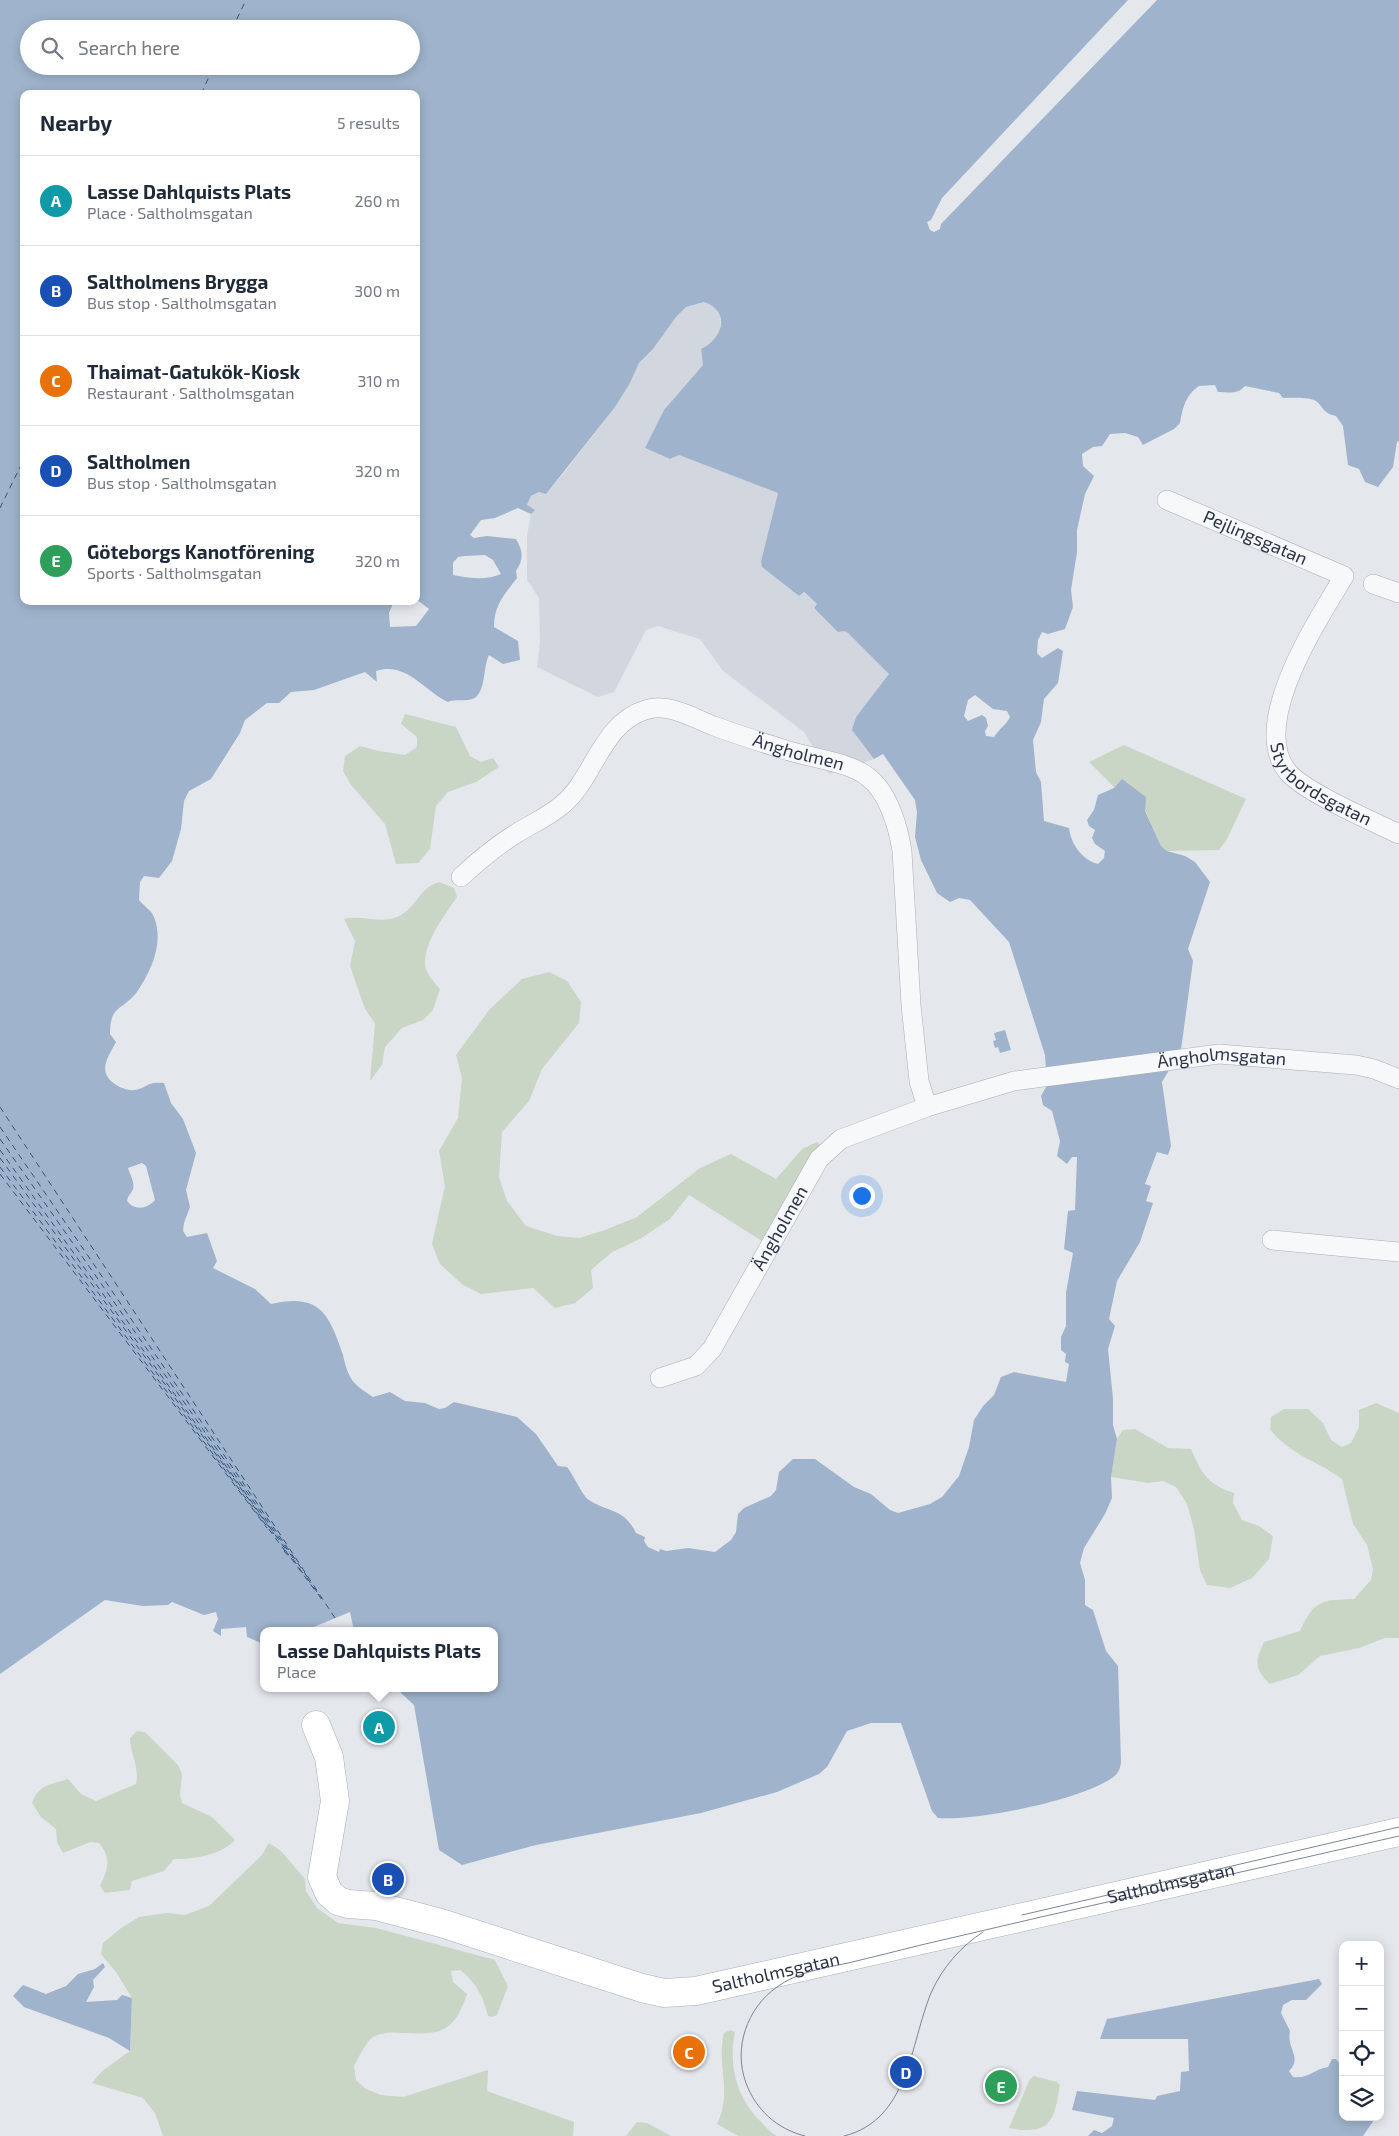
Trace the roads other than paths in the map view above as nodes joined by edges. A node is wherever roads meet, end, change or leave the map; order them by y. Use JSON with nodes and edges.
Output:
{"nodes":[{"id":1,"x":1167,"y":500,"type":"dead end"},
{"id":2,"x":1344,"y":576,"type":"joint"},
{"id":3,"x":1373,"y":584,"type":"dead end"},
{"id":4,"x":1399,"y":593,"type":"edge"},
{"id":5,"x":1399,"y":834,"type":"edge"},
{"id":6,"x":461,"y":877,"type":"dead end"},
{"id":7,"x":1042,"y":1079,"type":"joint"},
{"id":8,"x":1399,"y":1079,"type":"edge"},
{"id":9,"x":927,"y":1107,"type":"junction"},
{"id":10,"x":1272,"y":1240,"type":"dead end"},
{"id":11,"x":1399,"y":1252,"type":"edge"},
{"id":12,"x":660,"y":1378,"type":"dead end"},
{"id":13,"x":316,"y":1725,"type":"dead end"},
{"id":14,"x":1399,"y":1832,"type":"edge"}],
"edges":[{"from":1,"to":2,"type":"street","name":"Pejlingsgatan"},
{"from":2,"to":5,"type":"street","name":"Styrbordsgatan"},
{"from":3,"to":4,"type":"street"},
{"from":6,"to":9,"type":"street","name":"Ängholmen"},
{"from":7,"to":8,"type":"street","name":"Ängholmsgatan"},
{"from":7,"to":9,"type":"street","name":"Ängholmen"},
{"from":9,"to":12,"type":"street","name":"Ängholmen"},
{"from":10,"to":11,"type":"street"},
{"from":13,"to":14,"type":"street","name":"Saltholmsgatan"}]}
